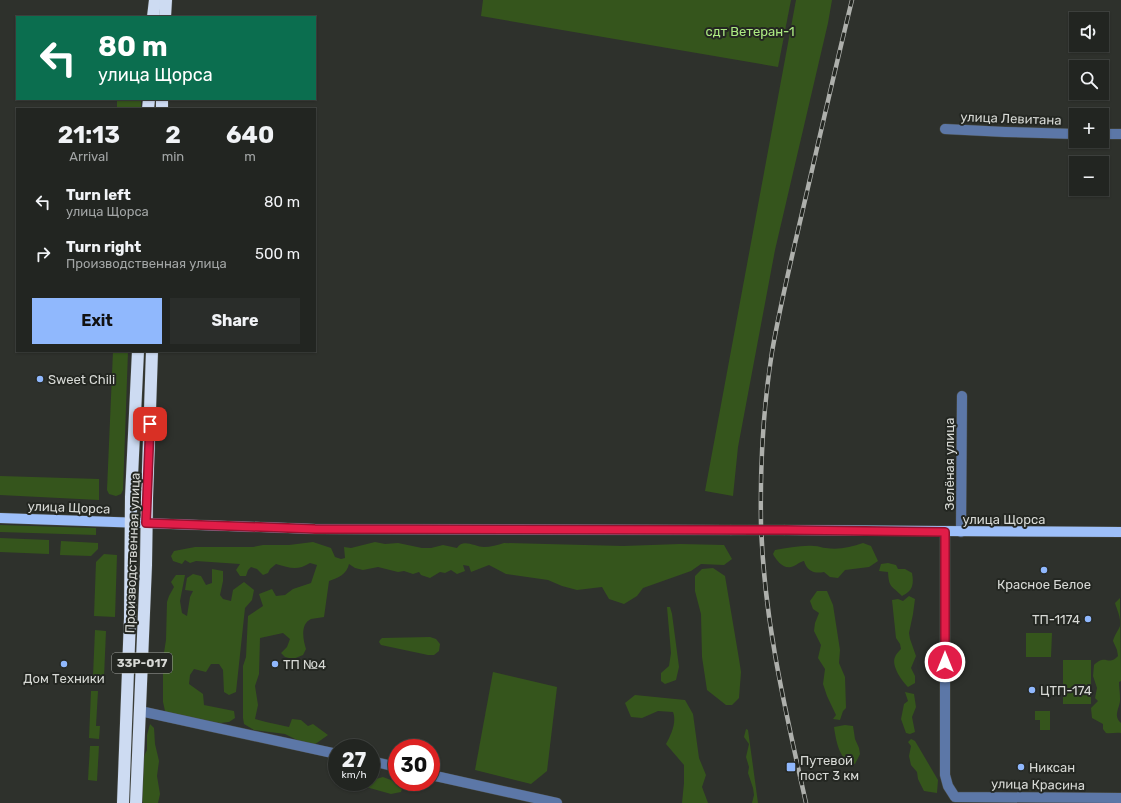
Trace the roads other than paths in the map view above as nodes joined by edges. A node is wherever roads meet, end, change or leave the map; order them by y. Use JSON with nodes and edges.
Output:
{"nodes":[{"id":1,"x":154,"y":0,"type":"edge"},
{"id":2,"x":166,"y":0,"type":"edge"},
{"id":3,"x":154,"y":16,"type":"edge"},
{"id":4,"x":165,"y":16,"type":"edge"},
{"id":5,"x":945,"y":128,"type":"dead end"},
{"id":6,"x":1069,"y":134,"type":"edge"},
{"id":7,"x":1109,"y":134,"type":"edge"},
{"id":8,"x":1121,"y":134,"type":"edge"},
{"id":9,"x":138,"y":352,"type":"edge"},
{"id":10,"x":152,"y":352,"type":"edge"},
{"id":11,"x":962,"y":396,"type":"dead end"},
{"id":12,"x":0,"y":518,"type":"edge"},
{"id":13,"x":131,"y":523,"type":"junction"},
{"id":14,"x":146,"y":523,"type":"junction"},
{"id":15,"x":945,"y":532,"type":"junction"},
{"id":16,"x":961,"y":532,"type":"junction"},
{"id":17,"x":1121,"y":532,"type":"edge"},
{"id":18,"x":140,"y":711,"type":"junction"},
{"id":19,"x":328,"y":752,"type":"edge"},
{"id":20,"x":440,"y":777,"type":"edge"},
{"id":21,"x":1121,"y":798,"type":"edge"},
{"id":22,"x":123,"y":803,"type":"edge"},
{"id":23,"x":136,"y":803,"type":"edge"},
{"id":24,"x":557,"y":803,"type":"edge"}],
"edges":[{"from":1,"to":3,"type":"highway"},
{"from":2,"to":4,"type":"highway"},
{"from":5,"to":6,"type":"street","name":"улица Левитана"},
{"from":7,"to":8,"type":"street"},
{"from":9,"to":13,"type":"highway","name":"Производственная улица","number":"33Р-017"},
{"from":10,"to":14,"type":"highway","name":"Производственная улица","number":"33Р-017"},
{"from":11,"to":16,"type":"street","name":"Зелёная улица"},
{"from":12,"to":13,"type":"main road","name":"улица Щорса"},
{"from":13,"to":14,"type":"main road","name":"улица Щорса"},
{"from":13,"to":22,"type":"highway","name":"Производственная улица","number":"33Р-017"},
{"from":14,"to":15,"type":"main road","name":"улица Щорса","bridge":true},
{"from":14,"to":18,"type":"highway","name":"Производственная улица","number":"33Р-017"},
{"from":15,"to":16,"type":"main road","name":"улица Щорса"},
{"from":15,"to":21,"type":"street","name":"улица Красина"},
{"from":16,"to":17,"type":"main road","name":"улица Щорса"},
{"from":18,"to":19,"type":"street"},
{"from":18,"to":23,"type":"highway","name":"Производственная улица","number":"33Р-017"},
{"from":20,"to":24,"type":"street"}]}
